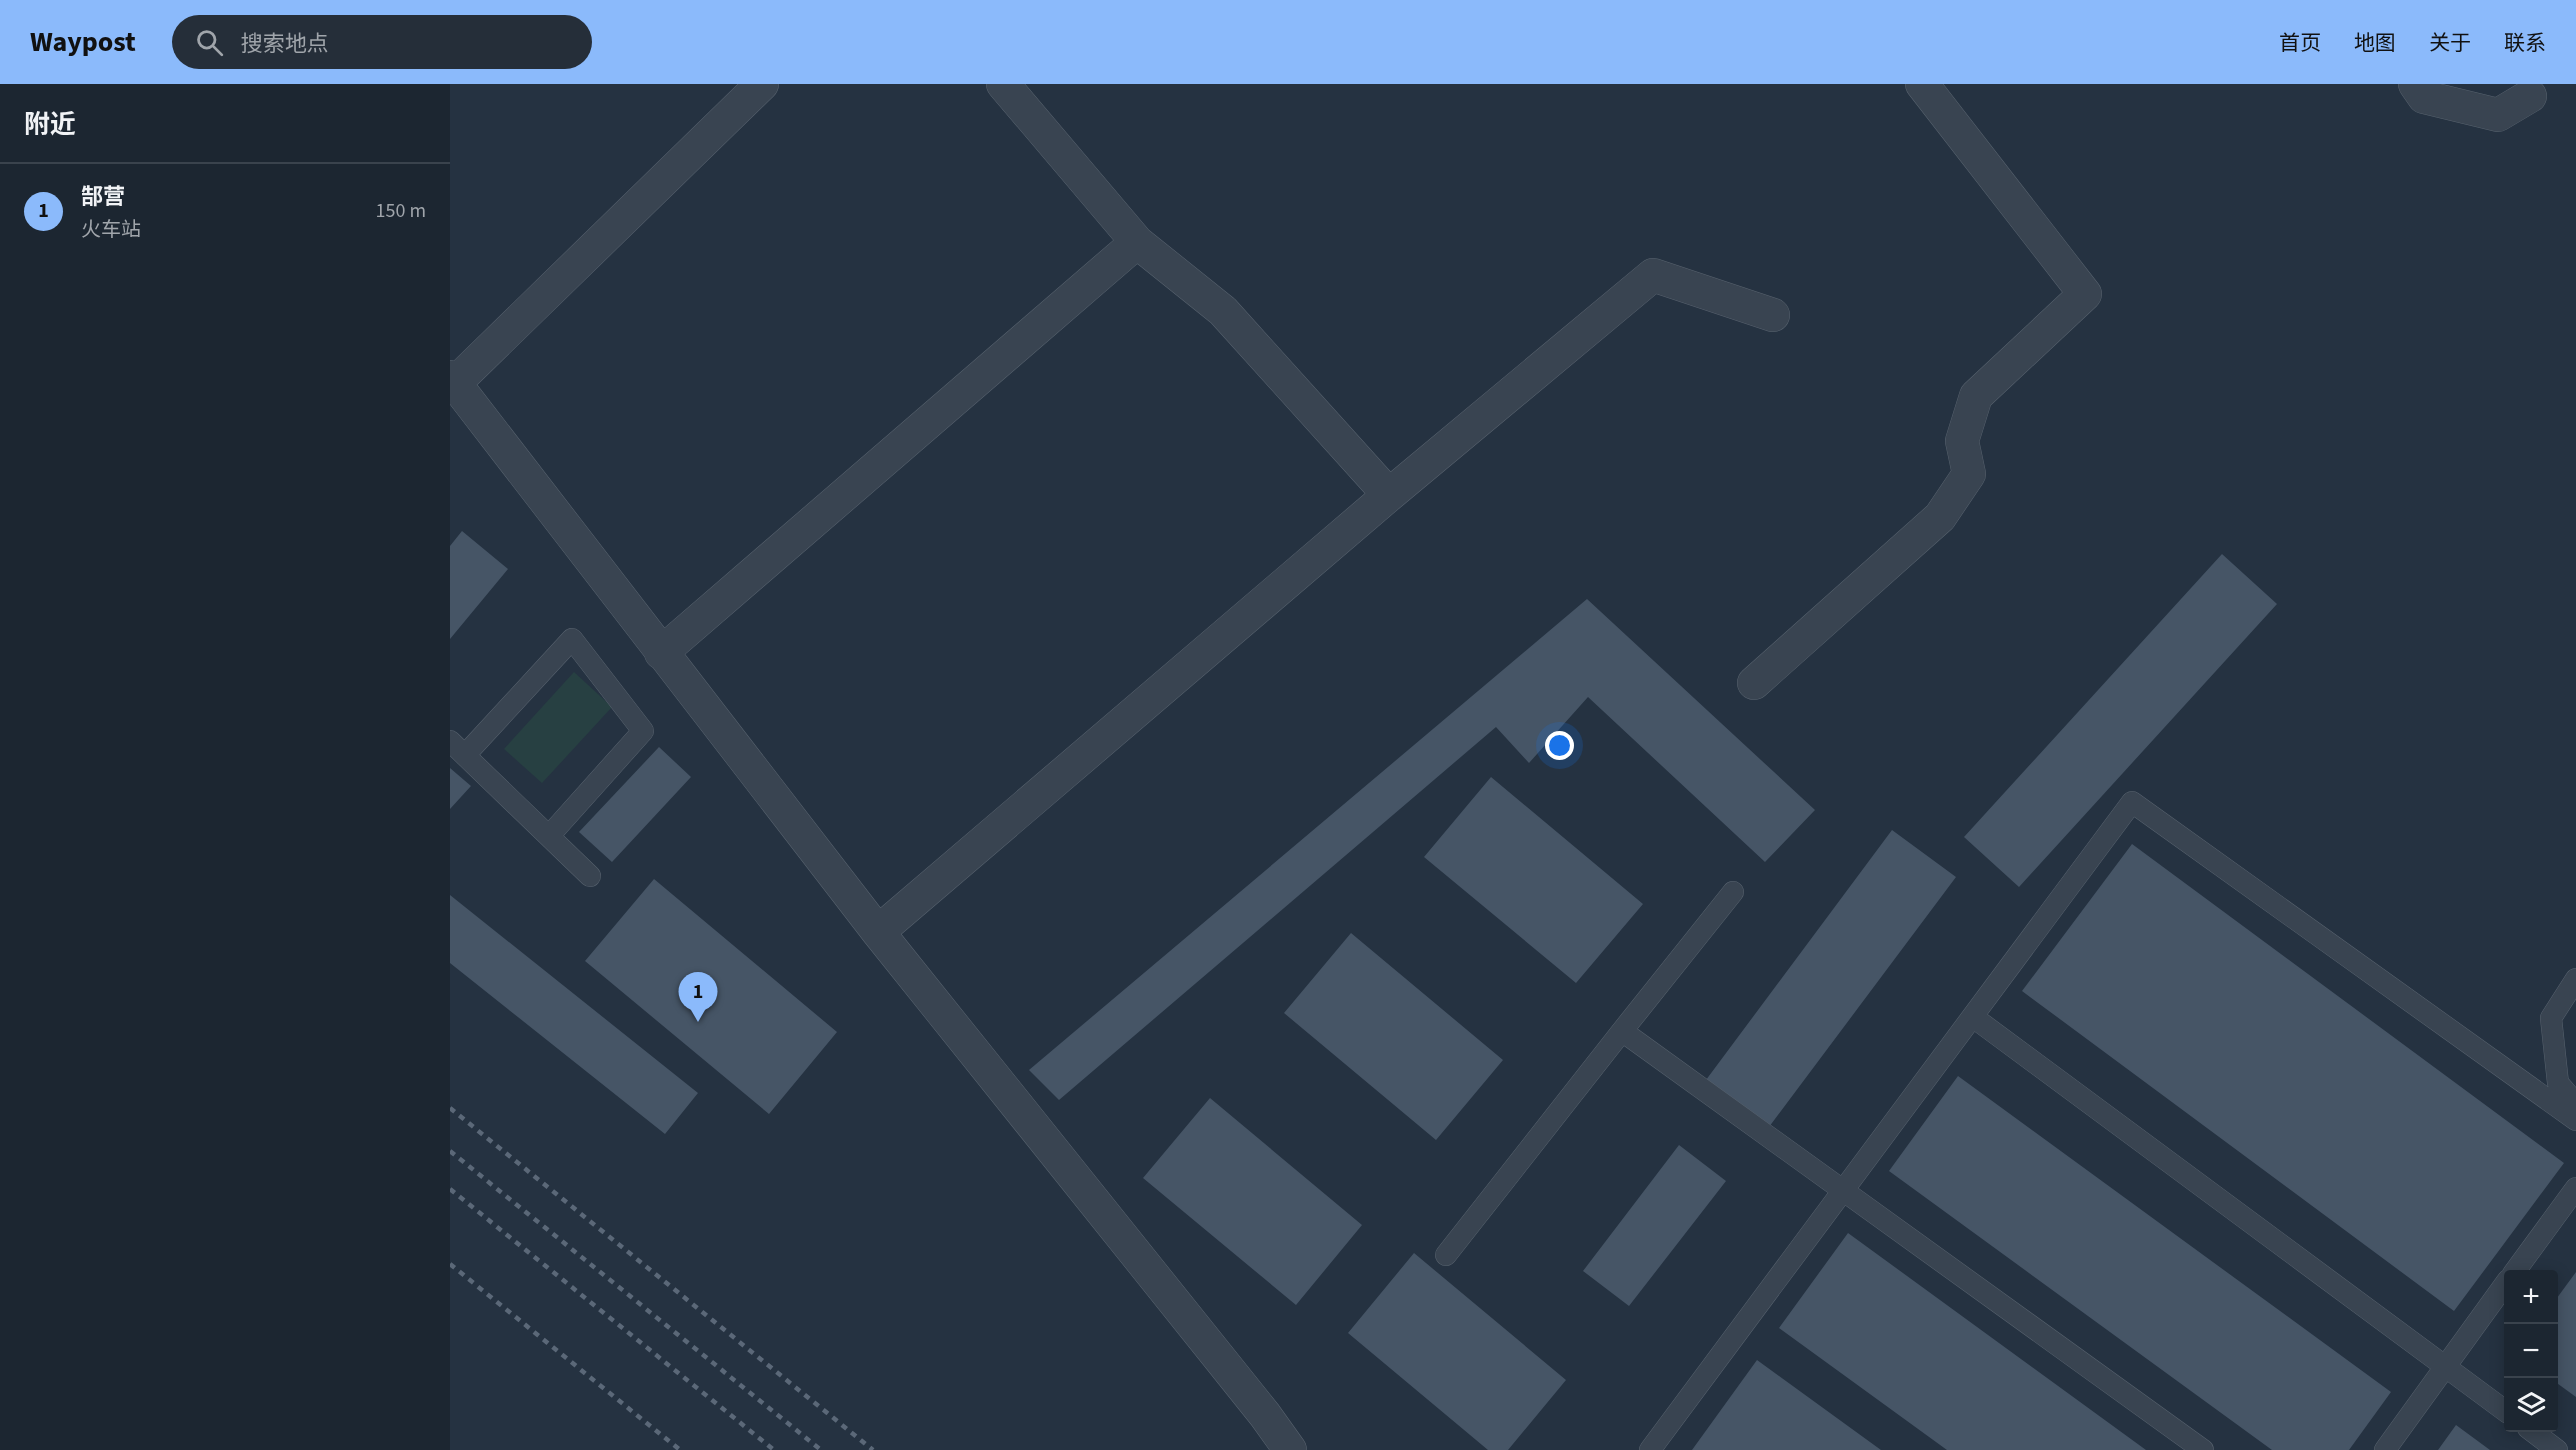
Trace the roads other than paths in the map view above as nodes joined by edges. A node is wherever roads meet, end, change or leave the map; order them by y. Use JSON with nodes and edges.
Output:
{"nodes":[{"id":1,"x":762,"y":84,"type":"edge"},
{"id":2,"x":1004,"y":84,"type":"edge"},
{"id":3,"x":1922,"y":84,"type":"edge"},
{"id":4,"x":2415,"y":84,"type":"edge"},
{"id":5,"x":2530,"y":96,"type":"dead end"},
{"id":6,"x":1137,"y":242,"type":"junction"},
{"id":7,"x":1773,"y":315,"type":"dead end"},
{"id":8,"x":452,"y":383,"type":"edge"},
{"id":9,"x":1389,"y":495,"type":"junction"},
{"id":10,"x":661,"y":653,"type":"junction"},
{"id":11,"x":1754,"y":683,"type":"dead end"},
{"id":12,"x":457,"y":748,"type":"edge"},
{"id":13,"x":549,"y":837,"type":"junction"},
{"id":14,"x":590,"y":876,"type":"dead end"},
{"id":15,"x":1733,"y":892,"type":"dead end"},
{"id":16,"x":878,"y":932,"type":"junction"},
{"id":17,"x":2576,"y":979,"type":"edge"},
{"id":18,"x":1972,"y":1017,"type":"junction"},
{"id":19,"x":1622,"y":1031,"type":"junction"},
{"id":20,"x":2576,"y":1104,"type":"edge"},
{"id":21,"x":2576,"y":1120,"type":"edge"},
{"id":22,"x":2576,"y":1188,"type":"edge"},
{"id":23,"x":1843,"y":1190,"type":"junction"},
{"id":24,"x":1446,"y":1256,"type":"dead end"},
{"id":25,"x":2517,"y":1270,"type":"edge"},
{"id":26,"x":2504,"y":1287,"type":"edge"},
{"id":27,"x":2447,"y":1365,"type":"junction"},
{"id":28,"x":2504,"y":1410,"type":"edge"},
{"id":29,"x":2533,"y":1432,"type":"edge"},
{"id":30,"x":1290,"y":1450,"type":"edge"},
{"id":31,"x":1650,"y":1450,"type":"edge"},
{"id":32,"x":2203,"y":1450,"type":"edge"},
{"id":33,"x":2385,"y":1450,"type":"edge"},
{"id":34,"x":2557,"y":1450,"type":"edge"}],
"edges":[{"from":1,"to":8,"type":"street"},
{"from":2,"to":6,"type":"street"},
{"from":3,"to":11,"type":"street"},
{"from":4,"to":5,"type":"street"},
{"from":6,"to":9,"type":"street"},
{"from":6,"to":10,"type":"street"},
{"from":7,"to":9,"type":"street"},
{"from":8,"to":10,"type":"street"},
{"from":9,"to":16,"type":"street"},
{"from":10,"to":16,"type":"street"},
{"from":12,"to":13,"type":"lane"},
{"from":12,"to":13,"type":"lane"},
{"from":13,"to":14,"type":"lane"},
{"from":15,"to":19,"type":"lane"},
{"from":16,"to":30,"type":"street"},
{"from":17,"to":20,"type":"lane"},
{"from":18,"to":21,"type":"lane"},
{"from":18,"to":23,"type":"lane"},
{"from":18,"to":27,"type":"lane"},
{"from":19,"to":23,"type":"lane"},
{"from":19,"to":24,"type":"lane"},
{"from":22,"to":25,"type":"lane"},
{"from":23,"to":31,"type":"lane"},
{"from":23,"to":32,"type":"lane"},
{"from":26,"to":27,"type":"lane"},
{"from":27,"to":28,"type":"lane"},
{"from":27,"to":33,"type":"lane"},
{"from":29,"to":34,"type":"lane"}]}
